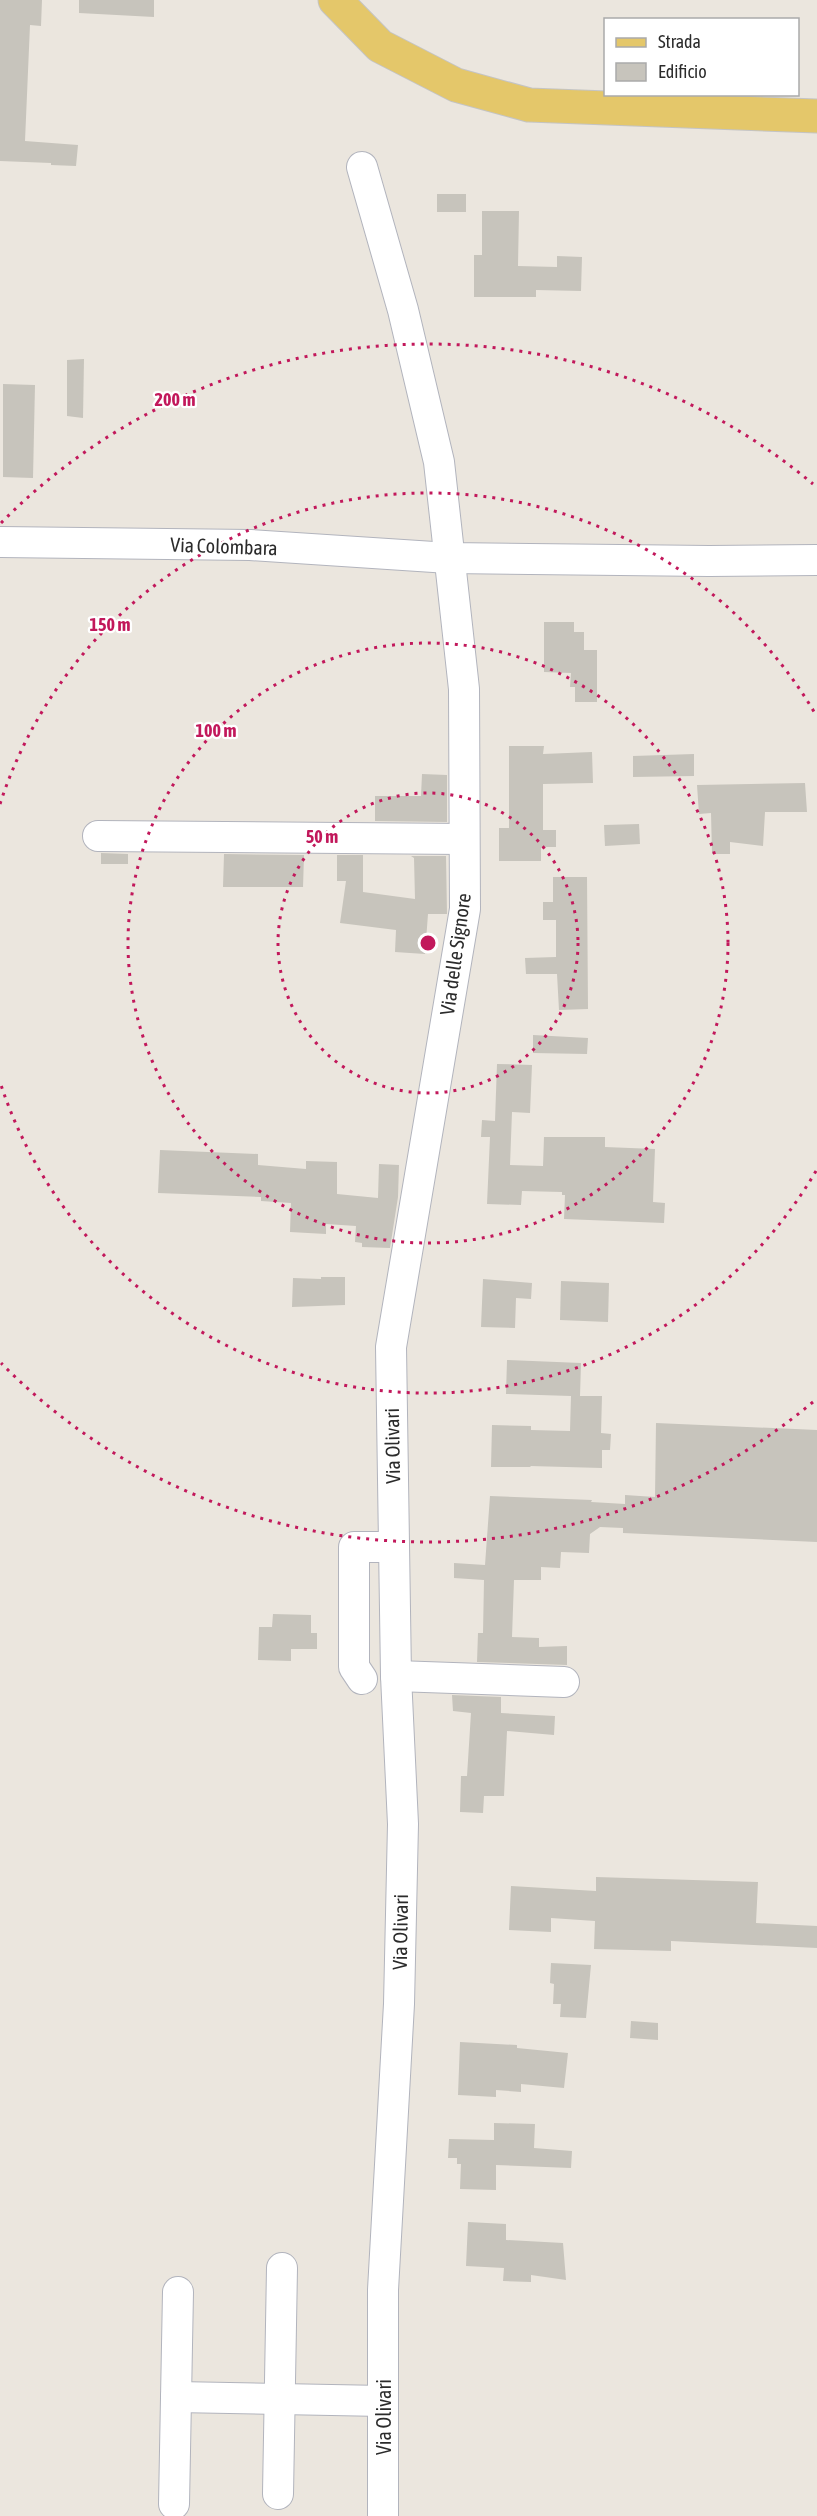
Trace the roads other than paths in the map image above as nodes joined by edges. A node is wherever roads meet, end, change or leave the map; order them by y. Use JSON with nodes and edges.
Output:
{"nodes":[{"id":1,"x":335,"y":0,"type":"edge"},
{"id":2,"x":817,"y":116,"type":"edge"},
{"id":3,"x":362,"y":167,"type":"dead end"},
{"id":4,"x":0,"y":542,"type":"edge"},
{"id":5,"x":448,"y":558,"type":"junction"},
{"id":6,"x":817,"y":560,"type":"edge"},
{"id":7,"x":98,"y":836,"type":"dead end"},
{"id":8,"x":465,"y":839,"type":"junction"},
{"id":9,"x":391,"y":1347,"type":"joint"},
{"id":10,"x":393,"y":1547,"type":"junction"},
{"id":11,"x":396,"y":1676,"type":"junction"},
{"id":12,"x":362,"y":1679,"type":"dead end"},
{"id":13,"x":564,"y":1682,"type":"dead end"},
{"id":14,"x":282,"y":2268,"type":"dead end"},
{"id":15,"x":178,"y":2292,"type":"dead end"},
{"id":16,"x":176,"y":2397,"type":"junction"},
{"id":17,"x":280,"y":2399,"type":"junction"},
{"id":18,"x":383,"y":2402,"type":"junction"},
{"id":19,"x":278,"y":2494,"type":"dead end"},
{"id":20,"x":174,"y":2504,"type":"dead end"},
{"id":21,"x":383,"y":2516,"type":"edge"}],
"edges":[{"from":1,"to":2,"type":"main road"},
{"from":3,"to":5,"type":"street","name":"Via delle Signore"},
{"from":4,"to":5,"type":"street","name":"Via Colombara"},
{"from":5,"to":6,"type":"street","name":"Via Colombara"},
{"from":5,"to":8,"type":"street","name":"Via delle Signore"},
{"from":7,"to":8,"type":"street"},
{"from":8,"to":9,"type":"street","name":"Via delle Signore"},
{"from":9,"to":10,"type":"street","name":"Via Olivari"},
{"from":10,"to":11,"type":"street","name":"Via Olivari"},
{"from":10,"to":12,"type":"street"},
{"from":11,"to":13,"type":"street"},
{"from":11,"to":18,"type":"street","name":"Via Olivari"},
{"from":14,"to":17,"type":"street"},
{"from":15,"to":16,"type":"street"},
{"from":16,"to":17,"type":"street"},
{"from":16,"to":20,"type":"street"},
{"from":17,"to":18,"type":"street"},
{"from":17,"to":19,"type":"street"},
{"from":18,"to":21,"type":"street","name":"Via Olivari"}]}
